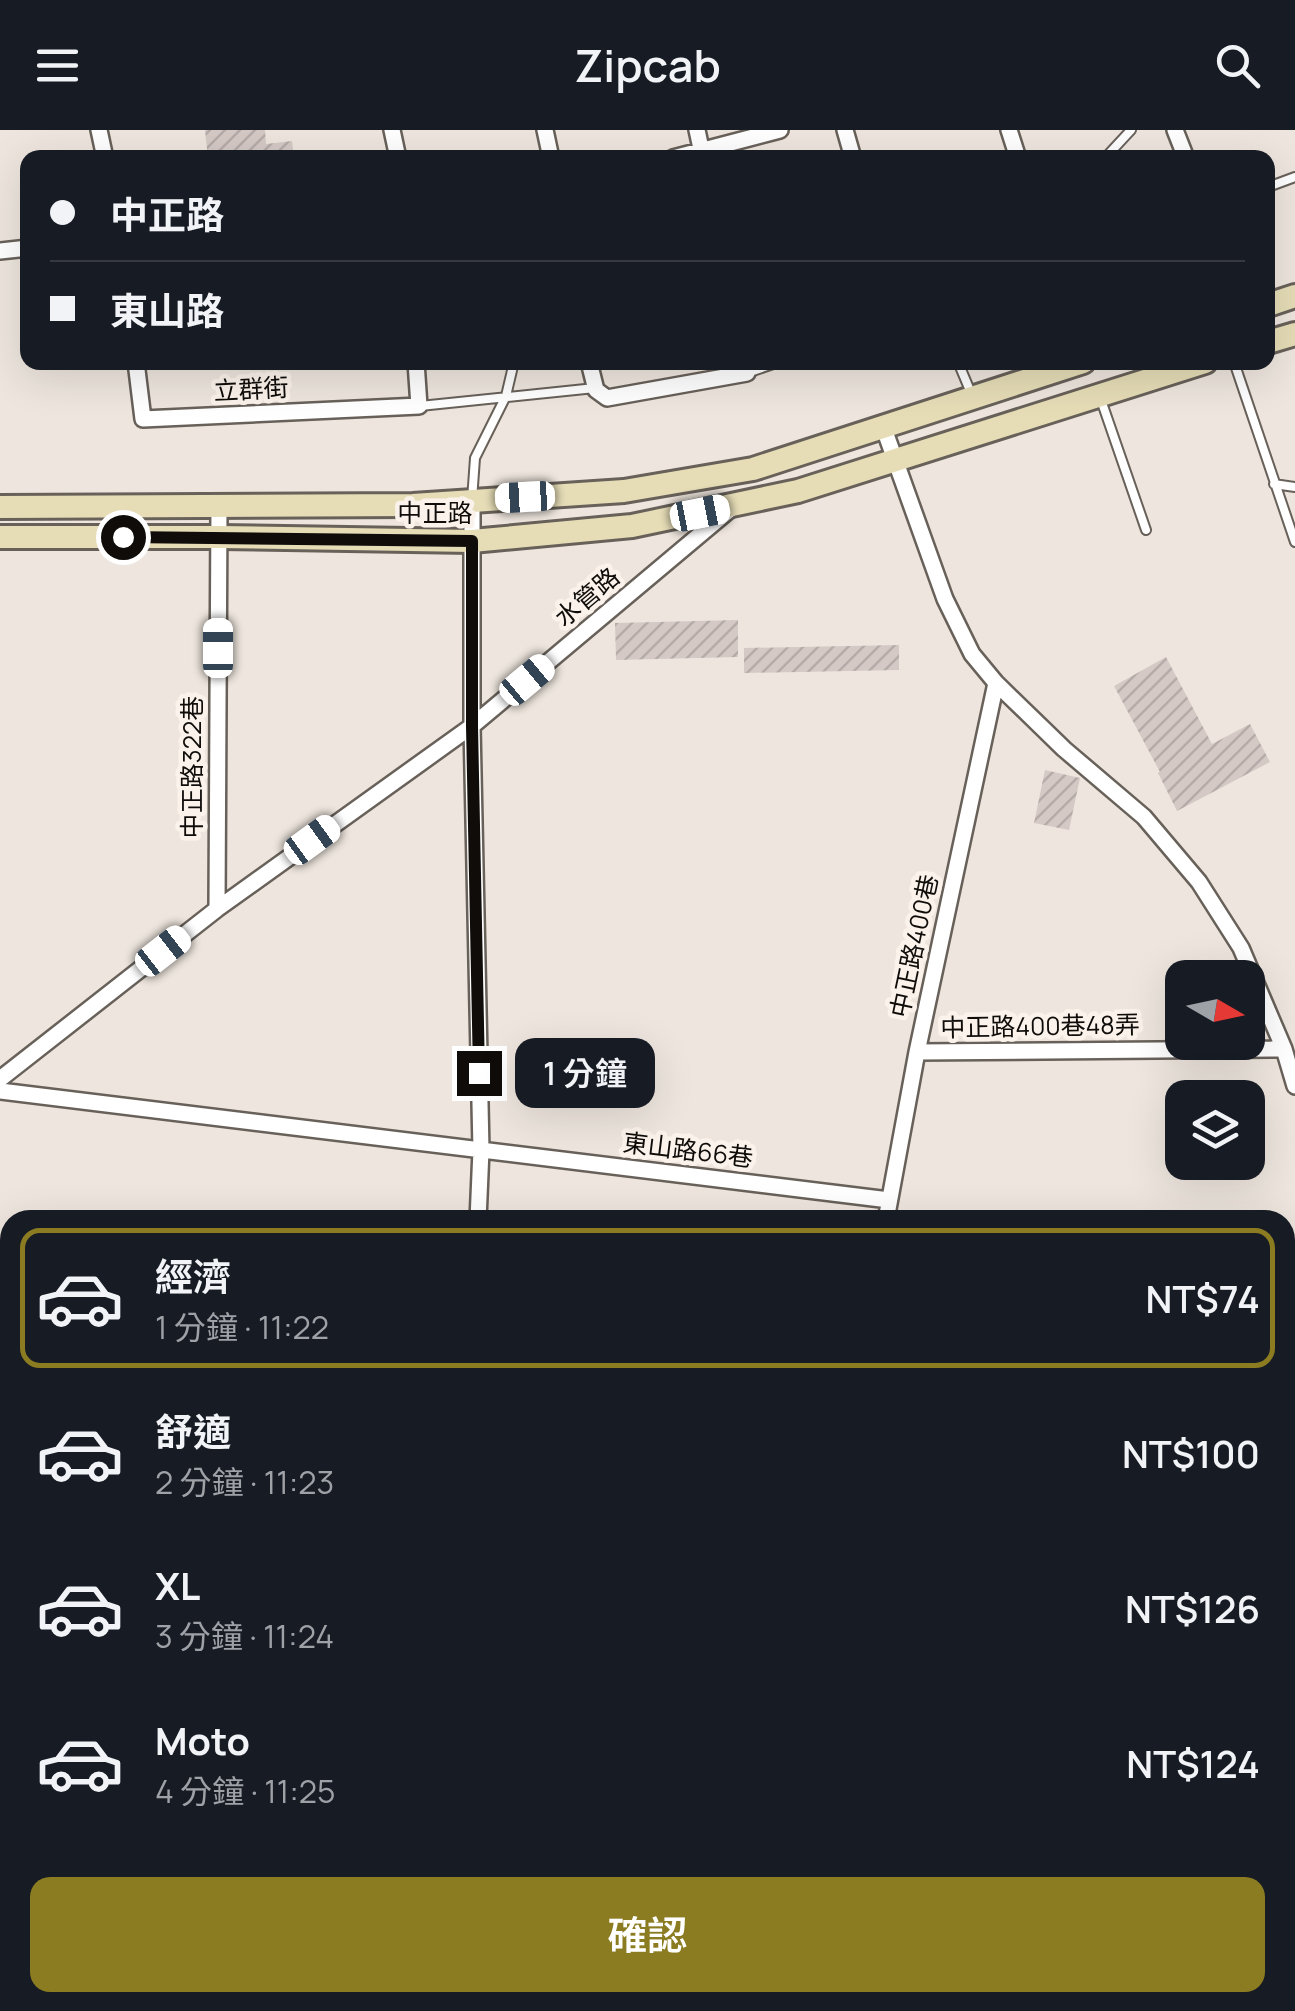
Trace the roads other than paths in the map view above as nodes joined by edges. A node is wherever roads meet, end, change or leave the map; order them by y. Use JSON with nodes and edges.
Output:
{"nodes":[{"id":1,"x":780,"y":130,"type":"edge"},
{"id":2,"x":1131,"y":130,"type":"edge"},
{"id":3,"x":716,"y":150,"type":"edge"},
{"id":4,"x":1113,"y":150,"type":"edge"},
{"id":5,"x":137,"y":370,"type":"edge"},
{"id":6,"x":417,"y":370,"type":"edge"},
{"id":7,"x":512,"y":370,"type":"edge"},
{"id":8,"x":591,"y":370,"type":"edge"},
{"id":9,"x":737,"y":370,"type":"edge"},
{"id":10,"x":961,"y":370,"type":"edge"},
{"id":11,"x":1058,"y":370,"type":"edge"},
{"id":12,"x":1180,"y":370,"type":"edge"},
{"id":13,"x":1237,"y":370,"type":"edge"},
{"id":14,"x":595,"y":388,"type":"junction"},
{"id":15,"x":506,"y":396,"type":"junction"},
{"id":16,"x":1100,"y":396,"type":"junction"},
{"id":17,"x":973,"y":397,"type":"junction"},
{"id":18,"x":419,"y":406,"type":"junction"},
{"id":19,"x":883,"y":426,"type":"junction"},
{"id":20,"x":896,"y":460,"type":"junction"},
{"id":21,"x":1274,"y":484,"type":"junction"},
{"id":22,"x":1295,"y":487,"type":"edge"},
{"id":23,"x":472,"y":501,"type":"junction"},
{"id":24,"x":219,"y":505,"type":"junction"},
{"id":25,"x":0,"y":506,"type":"edge"},
{"id":26,"x":734,"y":506,"type":"junction"},
{"id":27,"x":1146,"y":530,"type":"dead end"},
{"id":28,"x":0,"y":537,"type":"edge"},
{"id":29,"x":219,"y":537,"type":"junction"},
{"id":30,"x":472,"y":541,"type":"junction"},
{"id":31,"x":1295,"y":542,"type":"edge"},
{"id":32,"x":996,"y":683,"type":"junction"},
{"id":33,"x":472,"y":726,"type":"junction"},
{"id":34,"x":216,"y":909,"type":"junction"},
{"id":35,"x":1290,"y":1046,"type":"edge"},
{"id":36,"x":917,"y":1052,"type":"junction"},
{"id":37,"x":0,"y":1078,"type":"edge"},
{"id":38,"x":1295,"y":1086,"type":"edge"},
{"id":39,"x":0,"y":1091,"type":"edge"},
{"id":40,"x":480,"y":1150,"type":"junction"},
{"id":41,"x":890,"y":1200,"type":"junction"},
{"id":42,"x":478,"y":1210,"type":"edge"},
{"id":43,"x":888,"y":1210,"type":"edge"},
{"id":44,"x":0,"y":1876,"type":"edge"},
{"id":45,"x":0,"y":1908,"type":"edge"}],
"edges":[{"from":1,"to":3,"type":"street"},
{"from":2,"to":4,"type":"lane"},
{"from":5,"to":18,"type":"street","name":"立群街"},
{"from":6,"to":18,"type":"street"},
{"from":7,"to":15,"type":"lane"},
{"from":8,"to":14,"type":"street"},
{"from":9,"to":14,"type":"street"},
{"from":10,"to":17,"type":"lane"},
{"from":11,"to":17,"type":"main road","name":"中正路"},
{"from":12,"to":16,"type":"main road","name":"中正路"},
{"from":13,"to":21,"type":"lane"},
{"from":14,"to":15,"type":"lane"},
{"from":15,"to":18,"type":"lane"},
{"from":15,"to":23,"type":"lane"},
{"from":16,"to":20,"type":"main road","name":"中正路"},
{"from":16,"to":27,"type":"lane"},
{"from":17,"to":19,"type":"main road","name":"中正路"},
{"from":19,"to":20,"type":"street"},
{"from":19,"to":23,"type":"main road","name":"中正路"},
{"from":20,"to":26,"type":"main road","name":"中正路"},
{"from":20,"to":32,"type":"street"},
{"from":21,"to":22,"type":"lane"},
{"from":21,"to":31,"type":"lane"},
{"from":23,"to":24,"type":"main road","name":"中正路"},
{"from":23,"to":30,"type":"street"},
{"from":24,"to":25,"type":"main road","name":"中正路"},
{"from":24,"to":29,"type":"street","name":"中正路322巷"},
{"from":26,"to":30,"type":"main road","name":"中正路"},
{"from":26,"to":33,"type":"street","name":"水管路"},
{"from":28,"to":29,"type":"main road","name":"中正路"},
{"from":29,"to":30,"type":"main road","name":"中正路"},
{"from":29,"to":34,"type":"street","name":"中正路322巷"},
{"from":30,"to":33,"type":"street"},
{"from":32,"to":35,"type":"street"},
{"from":32,"to":36,"type":"street","name":"中正路400巷"},
{"from":33,"to":34,"type":"street","name":"水管路"},
{"from":33,"to":40,"type":"street"},
{"from":34,"to":37,"type":"street","name":"水管路"},
{"from":35,"to":36,"type":"street","name":"中正路400巷48弄"},
{"from":35,"to":38,"type":"street"},
{"from":36,"to":41,"type":"street","name":"中正路400巷"},
{"from":39,"to":40,"type":"street","name":"東山路66巷"},
{"from":40,"to":41,"type":"street","name":"東山路66巷"},
{"from":40,"to":42,"type":"street"},
{"from":41,"to":43,"type":"street","name":"中正路400巷"},
{"from":44,"to":45,"type":"street"}]}
